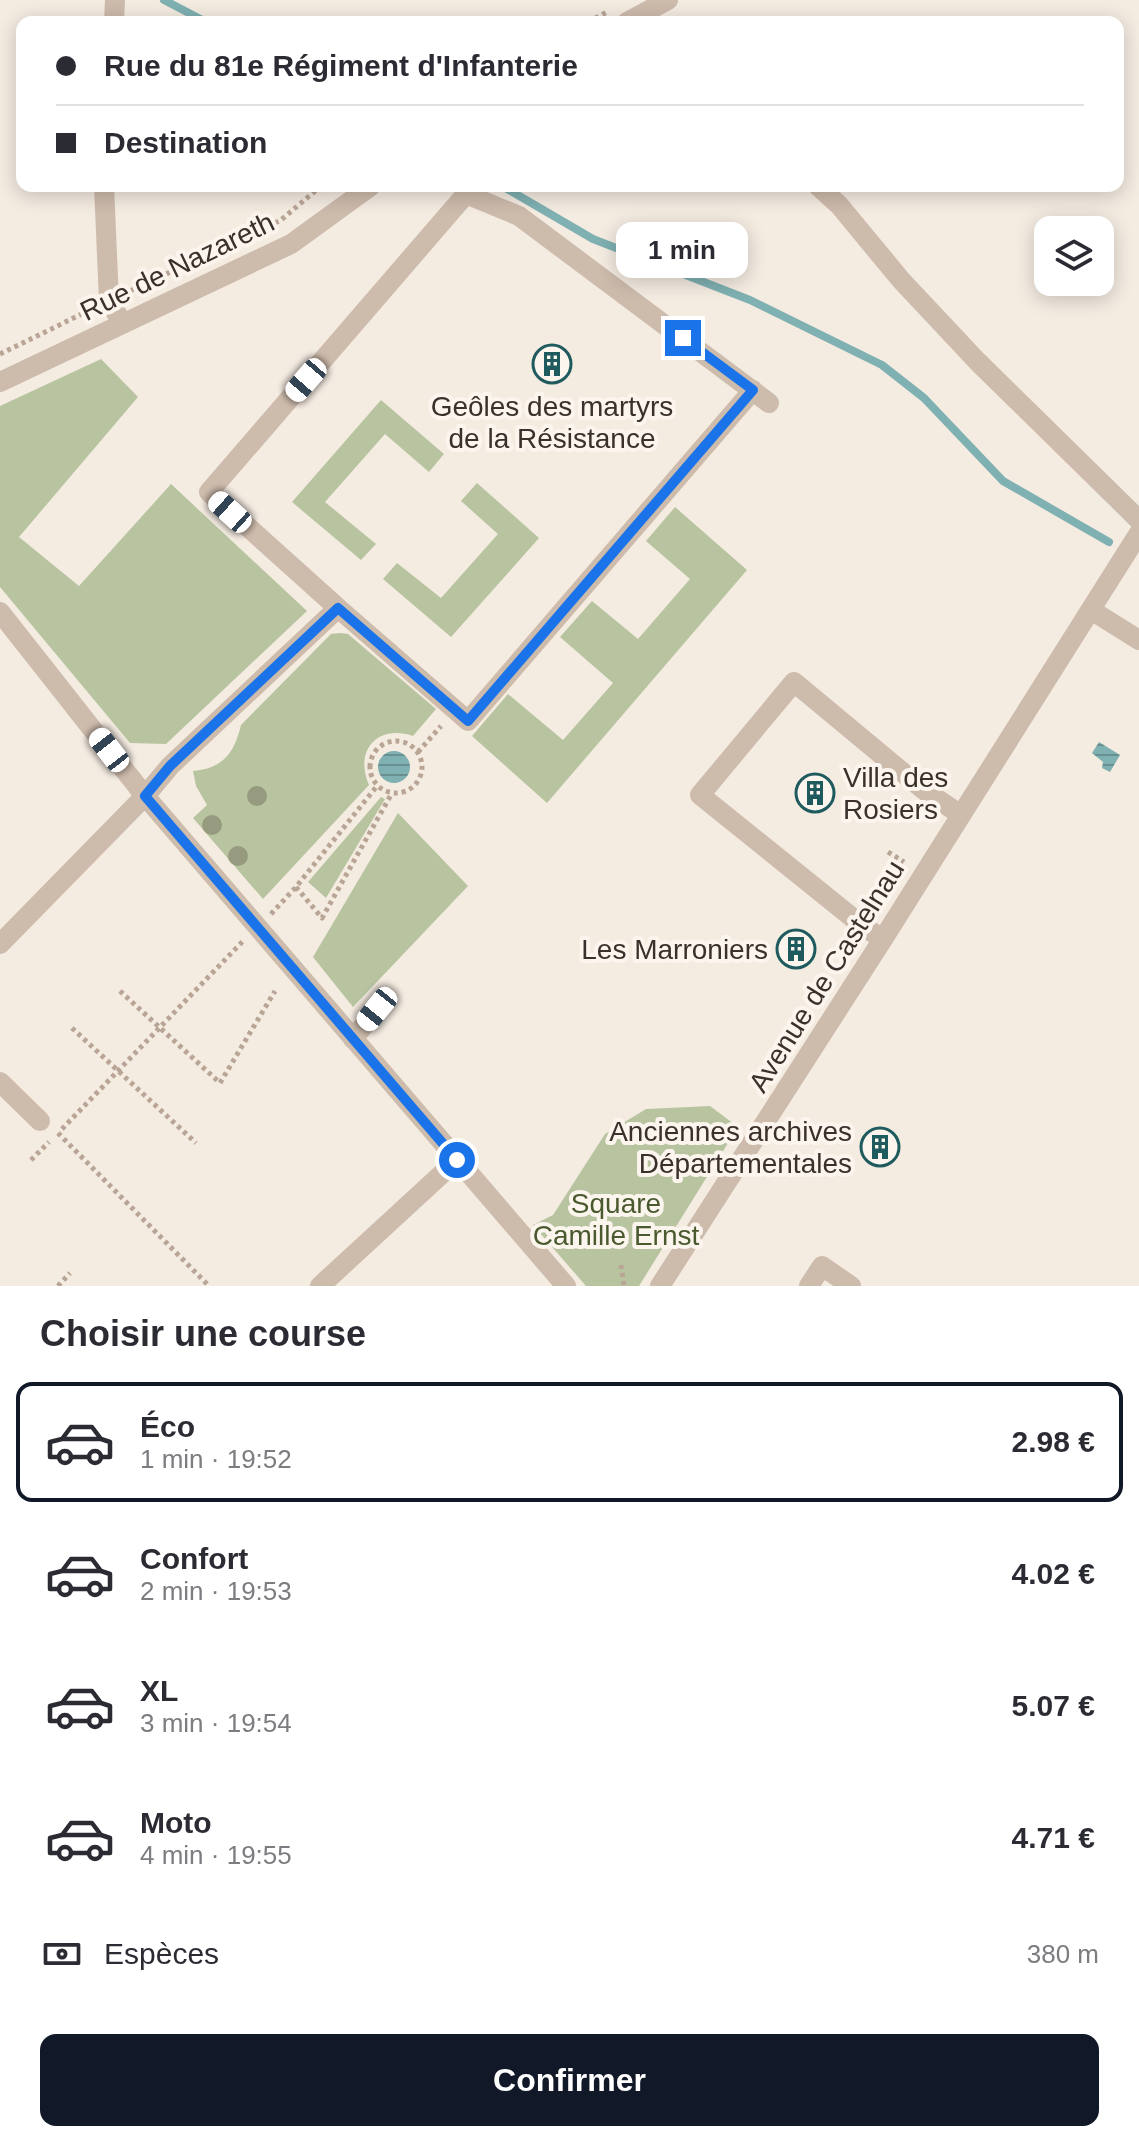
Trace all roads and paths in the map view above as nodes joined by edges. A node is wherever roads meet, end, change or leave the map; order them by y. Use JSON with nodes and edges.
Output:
{"nodes":[{"id":1,"x":668,"y":0,"type":"edge"},
{"id":2,"x":638,"y":16,"type":"edge"},
{"id":3,"x":104,"y":192,"type":"edge"},
{"id":4,"x":314,"y":192,"type":"edge"},
{"id":5,"x":363,"y":192,"type":"edge"},
{"id":6,"x":825,"y":192,"type":"edge"},
{"id":7,"x":109,"y":301,"type":"junction"},
{"id":8,"x":123,"y":324,"type":"junction"},
{"id":9,"x":0,"y":354,"type":"edge"},
{"id":10,"x":0,"y":382,"type":"edge"},
{"id":11,"x":1139,"y":520,"type":"edge"},
{"id":12,"x":1139,"y":533,"type":"edge"},
{"id":13,"x":338,"y":608,"type":"junction"},
{"id":14,"x":1091,"y":610,"type":"junction"},
{"id":15,"x":0,"y":612,"type":"edge"},
{"id":16,"x":1139,"y":640,"type":"edge"},
{"id":17,"x":455,"y":710,"type":"junction"},
{"id":18,"x":418,"y":752,"type":"junction"},
{"id":19,"x":377,"y":786,"type":"junction"},
{"id":20,"x":392,"y":793,"type":"junction"},
{"id":21,"x":145,"y":796,"type":"junction"},
{"id":22,"x":961,"y":815,"type":"junction"},
{"id":23,"x":888,"y":852,"type":"dead end"},
{"id":24,"x":904,"y":862,"type":"dead end"},
{"id":25,"x":296,"y":887,"type":"junction"},
{"id":26,"x":288,"y":898,"type":"dead end"},
{"id":27,"x":247,"y":937,"type":"dead end"},
{"id":28,"x":883,"y":939,"type":"junction"},
{"id":29,"x":0,"y":944,"type":"edge"},
{"id":30,"x":120,"y":991,"type":"dead end"},
{"id":31,"x":275,"y":991,"type":"dead end"},
{"id":32,"x":377,"y":1009,"type":"dead end"},
{"id":33,"x":72,"y":1028,"type":"dead end"},
{"id":34,"x":160,"y":1029,"type":"junction"},
{"id":35,"x":353,"y":1039,"type":"junction"},
{"id":36,"x":117,"y":1072,"type":"junction"},
{"id":37,"x":0,"y":1082,"type":"edge"},
{"id":38,"x":49,"y":1127,"type":"junction"},
{"id":39,"x":196,"y":1143,"type":"dead end"},
{"id":40,"x":31,"y":1160,"type":"dead end"},
{"id":41,"x":457,"y":1160,"type":"junction"},
{"id":42,"x":621,"y":1265,"type":"dead end"},
{"id":43,"x":70,"y":1273,"type":"dead end"},
{"id":44,"x":58,"y":1286,"type":"edge"},
{"id":45,"x":209,"y":1286,"type":"edge"},
{"id":46,"x":320,"y":1286,"type":"edge"},
{"id":47,"x":566,"y":1286,"type":"edge"},
{"id":48,"x":624,"y":1286,"type":"edge"},
{"id":49,"x":660,"y":1286,"type":"edge"},
{"id":50,"x":809,"y":1286,"type":"edge"},
{"id":51,"x":851,"y":1286,"type":"edge"}],
"edges":[{"from":1,"to":2,"type":"street"},
{"from":3,"to":7,"type":"street"},
{"from":4,"to":7,"type":"path"},
{"from":5,"to":8,"type":"street","name":"Rue de Nazareth"},
{"from":6,"to":11,"type":"street"},
{"from":7,"to":8,"type":"street"},
{"from":7,"to":9,"type":"path"},
{"from":8,"to":10,"type":"street","name":"Rue de Nazareth"},
{"from":12,"to":14,"type":"street","name":"Avenue de Castelnau"},
{"from":13,"to":17,"type":"street"},
{"from":13,"to":17,"type":"street"},
{"from":13,"to":21,"type":"street"},
{"from":14,"to":16,"type":"street"},
{"from":14,"to":22,"type":"street","name":"Avenue de Castelnau"},
{"from":15,"to":21,"type":"street"},
{"from":17,"to":18,"type":"path"},
{"from":18,"to":19,"type":"path"},
{"from":18,"to":20,"type":"path"},
{"from":19,"to":20,"type":"path"},
{"from":19,"to":25,"type":"path"},
{"from":20,"to":25,"type":"path"},
{"from":21,"to":29,"type":"street"},
{"from":21,"to":35,"type":"street"},
{"from":22,"to":28,"type":"street","name":"Avenue de Castelnau"},
{"from":22,"to":28,"type":"street"},
{"from":23,"to":24,"type":"path"},
{"from":25,"to":26,"type":"path"},
{"from":27,"to":34,"type":"path"},
{"from":28,"to":49,"type":"street","name":"Avenue de Castelnau"},
{"from":30,"to":34,"type":"path"},
{"from":31,"to":34,"type":"path"},
{"from":32,"to":35,"type":"street"},
{"from":33,"to":36,"type":"path"},
{"from":34,"to":36,"type":"path"},
{"from":35,"to":41,"type":"street"},
{"from":36,"to":38,"type":"path"},
{"from":36,"to":39,"type":"path"},
{"from":37,"to":38,"type":"street"},
{"from":38,"to":40,"type":"path"},
{"from":38,"to":45,"type":"path"},
{"from":41,"to":46,"type":"street"},
{"from":41,"to":47,"type":"street"},
{"from":42,"to":48,"type":"path"},
{"from":43,"to":44,"type":"path"},
{"from":50,"to":51,"type":"street"}]}
